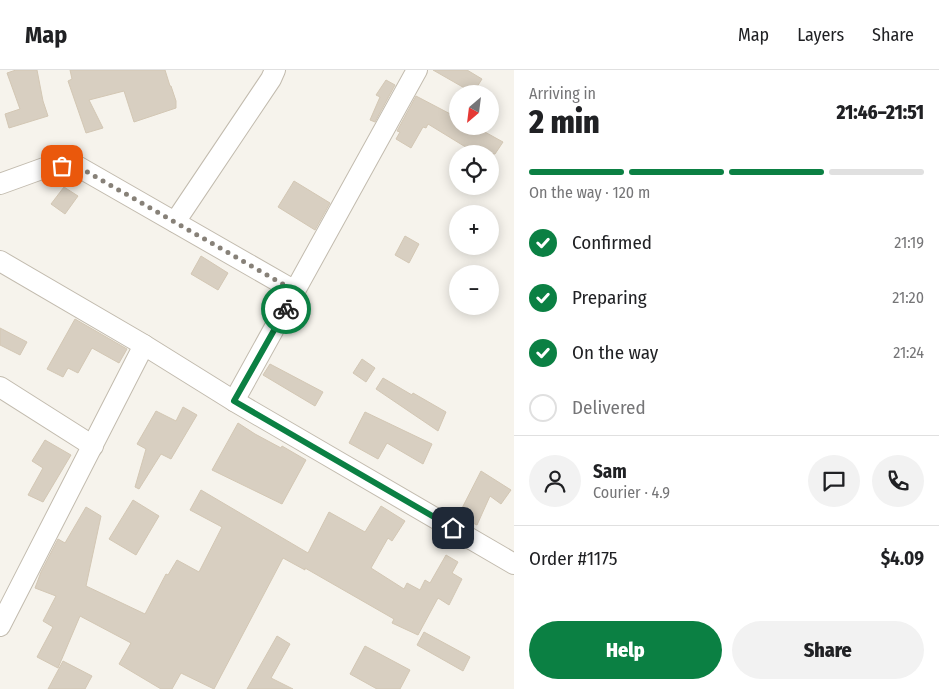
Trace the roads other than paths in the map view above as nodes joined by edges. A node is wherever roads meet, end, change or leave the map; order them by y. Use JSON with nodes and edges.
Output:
{"nodes":[{"id":1,"x":276,"y":70,"type":"edge"},
{"id":2,"x":417,"y":70,"type":"edge"},
{"id":3,"x":0,"y":184,"type":"edge"},
{"id":4,"x":175,"y":222,"type":"junction"},
{"id":5,"x":0,"y":261,"type":"edge"},
{"id":6,"x":295,"y":291,"type":"junction"},
{"id":7,"x":144,"y":345,"type":"junction"},
{"id":8,"x":0,"y":387,"type":"edge"},
{"id":9,"x":234,"y":401,"type":"junction"},
{"id":10,"x":93,"y":446,"type":"junction"},
{"id":11,"x":514,"y":564,"type":"edge"},
{"id":12,"x":0,"y":626,"type":"edge"}],
"edges":[{"from":1,"to":4,"type":"street"},
{"from":2,"to":6,"type":"street"},
{"from":3,"to":4,"type":"street"},
{"from":4,"to":6,"type":"street"},
{"from":5,"to":7,"type":"street"},
{"from":6,"to":9,"type":"street"},
{"from":7,"to":9,"type":"street"},
{"from":7,"to":10,"type":"street"},
{"from":8,"to":10,"type":"street"},
{"from":9,"to":11,"type":"street"},
{"from":10,"to":12,"type":"street"}]}
